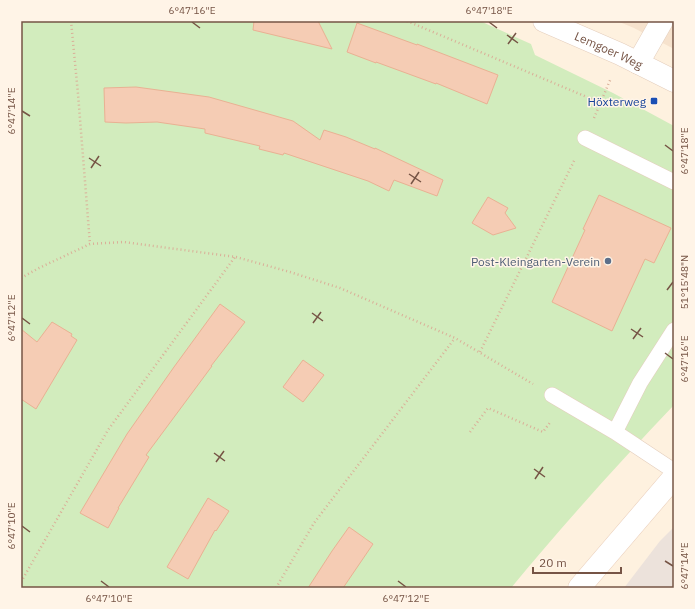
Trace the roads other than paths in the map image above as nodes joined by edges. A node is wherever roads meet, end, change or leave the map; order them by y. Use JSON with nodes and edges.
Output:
{"nodes":[{"id":1,"x":544,"y":21,"type":"edge"},
{"id":2,"x":662,"y":21,"type":"edge"},
{"id":3,"x":638,"y":63,"type":"junction"},
{"id":4,"x":674,"y":81,"type":"edge"},
{"id":5,"x":585,"y":138,"type":"road end"},
{"id":6,"x":674,"y":182,"type":"edge"},
{"id":7,"x":674,"y":330,"type":"edge"},
{"id":8,"x":558,"y":399,"type":"road end"},
{"id":9,"x":615,"y":432,"type":"junction"},
{"id":10,"x":674,"y":471,"type":"edge"},
{"id":11,"x":674,"y":477,"type":"edge"},
{"id":12,"x":579,"y":588,"type":"edge"}],
"edges":[{"from":1,"to":3,"type":"street","name":"Lemgoer Weg"},
{"from":2,"to":3,"type":"street"},
{"from":3,"to":4,"type":"street","name":"Lemgoer Weg"},
{"from":5,"to":6,"type":"lane"},
{"from":7,"to":9,"type":"lane"},
{"from":8,"to":9,"type":"lane"},
{"from":9,"to":10,"type":"lane"},
{"from":11,"to":12,"type":"street"}]}
